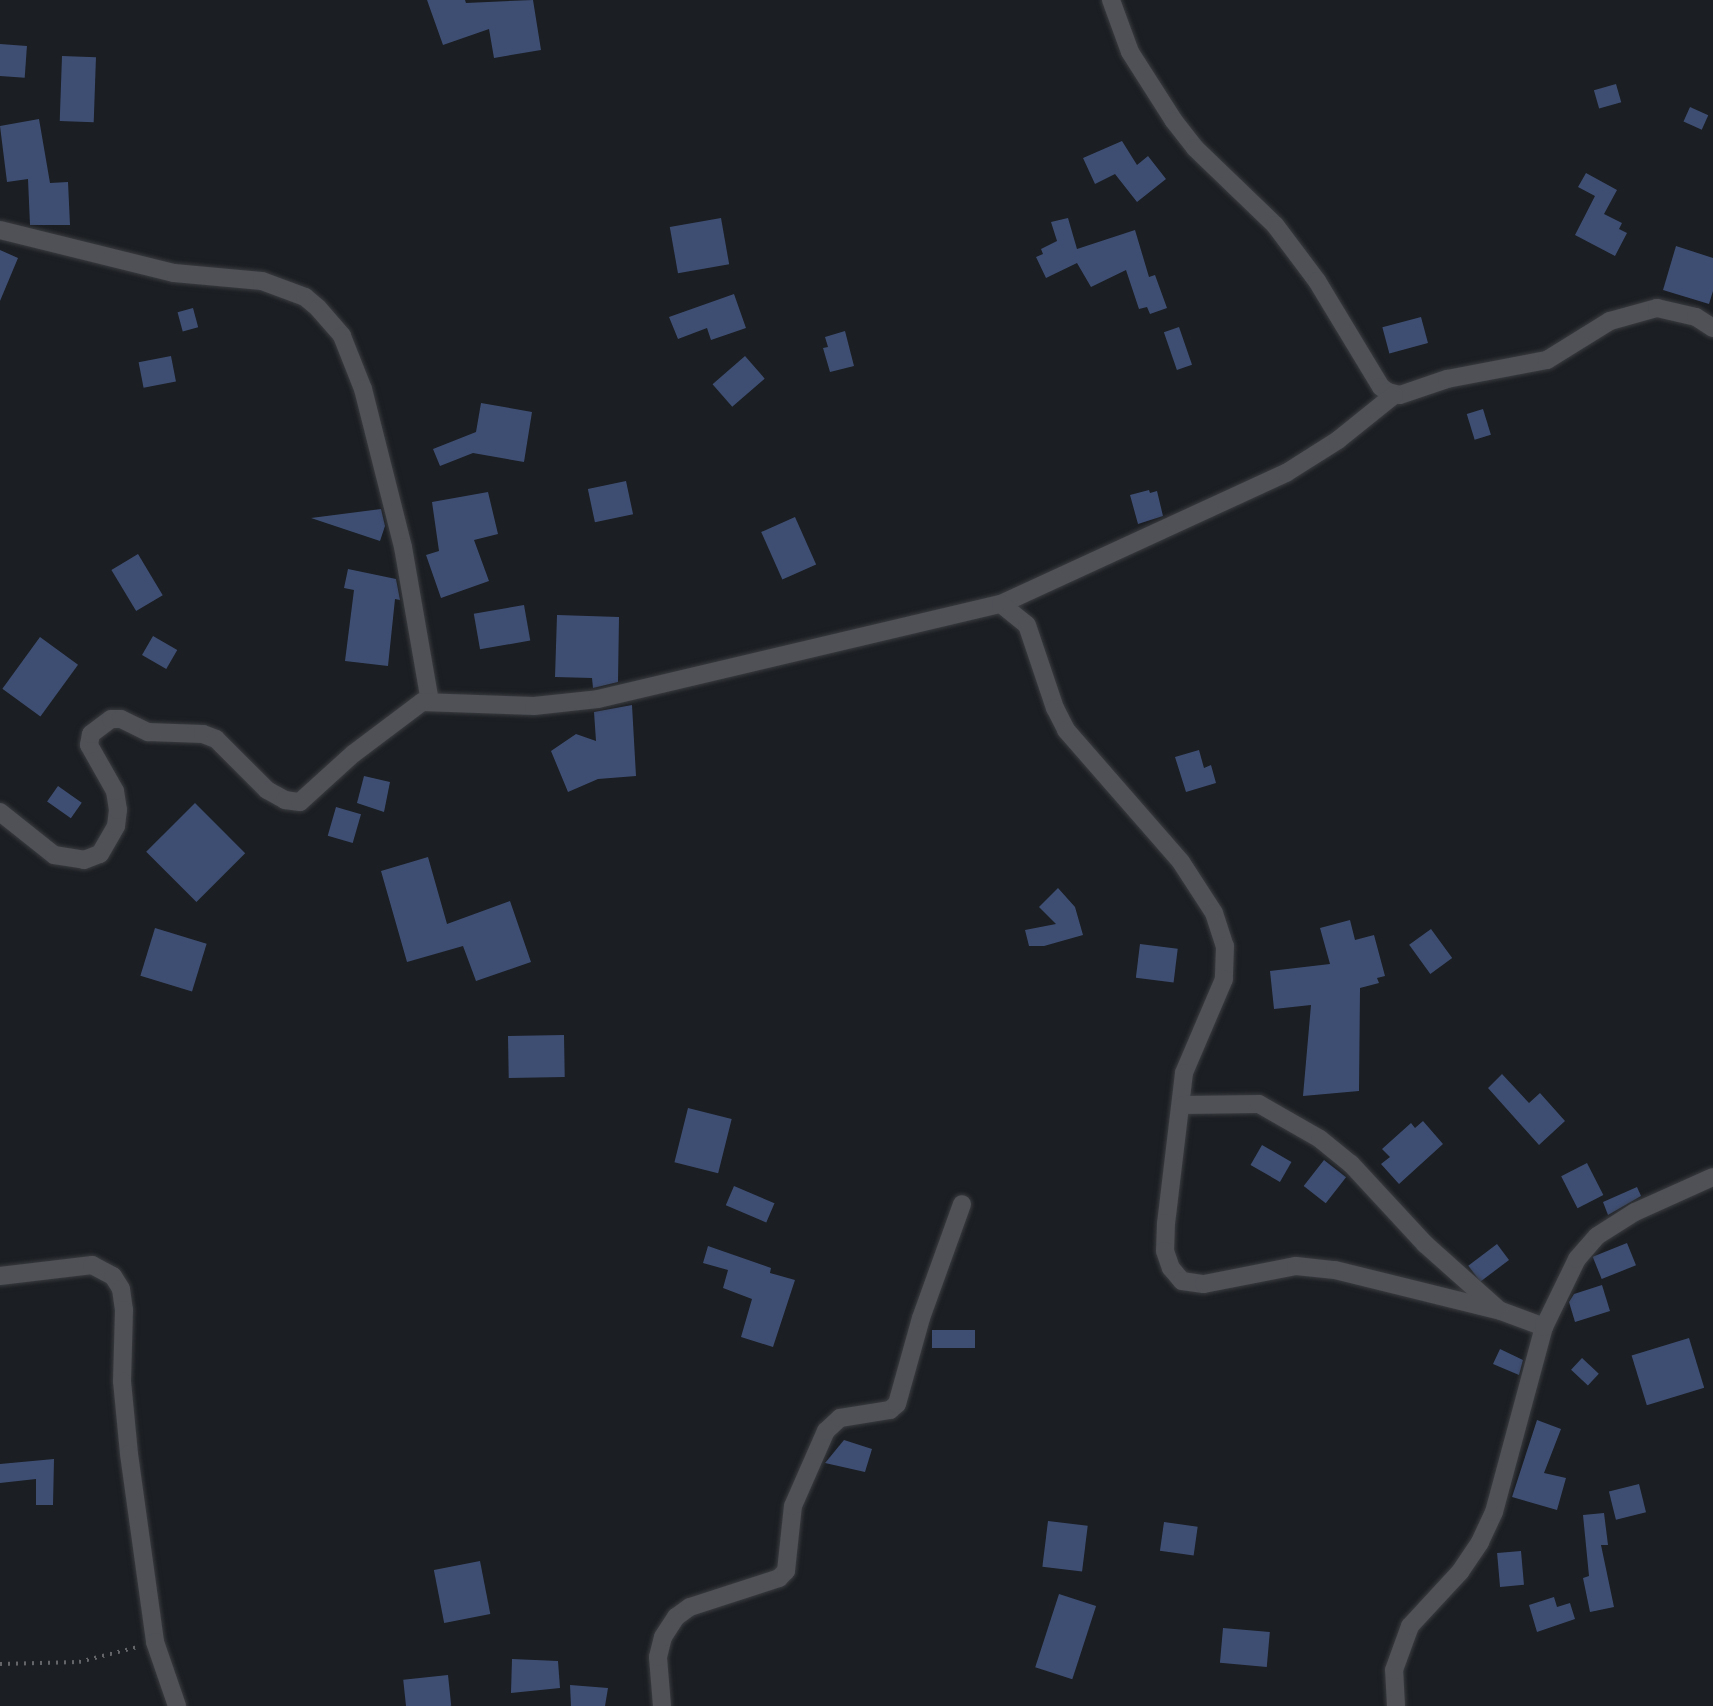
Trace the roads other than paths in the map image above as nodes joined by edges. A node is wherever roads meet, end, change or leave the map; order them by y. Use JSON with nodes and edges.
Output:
{"nodes":[{"id":1,"x":1111,"y":0,"type":"edge"},
{"id":2,"x":0,"y":230,"type":"edge"},
{"id":3,"x":1713,"y":328,"type":"edge"},
{"id":4,"x":1394,"y":395,"type":"junction"},
{"id":5,"x":1001,"y":604,"type":"junction"},
{"id":6,"x":430,"y":701,"type":"junction"},
{"id":7,"x":0,"y":812,"type":"edge"},
{"id":8,"x":1183,"y":1105,"type":"junction"},
{"id":9,"x":1713,"y":1177,"type":"edge"},
{"id":10,"x":962,"y":1204,"type":"dead end"},
{"id":11,"x":0,"y":1276,"type":"edge"},
{"id":12,"x":1501,"y":1311,"type":"junction"},
{"id":13,"x":1544,"y":1327,"type":"junction"},
{"id":14,"x":177,"y":1706,"type":"edge"},
{"id":15,"x":662,"y":1706,"type":"edge"},
{"id":16,"x":1396,"y":1706,"type":"edge"}],
"edges":[{"from":1,"to":4,"type":"street"},
{"from":2,"to":6,"type":"street"},
{"from":3,"to":4,"type":"street"},
{"from":4,"to":5,"type":"street"},
{"from":5,"to":6,"type":"street"},
{"from":5,"to":8,"type":"street"},
{"from":6,"to":7,"type":"street"},
{"from":8,"to":12,"type":"street"},
{"from":8,"to":12,"type":"street"},
{"from":9,"to":13,"type":"street"},
{"from":10,"to":15,"type":"street"},
{"from":11,"to":14,"type":"street"},
{"from":12,"to":13,"type":"street"},
{"from":13,"to":16,"type":"street"}]}
